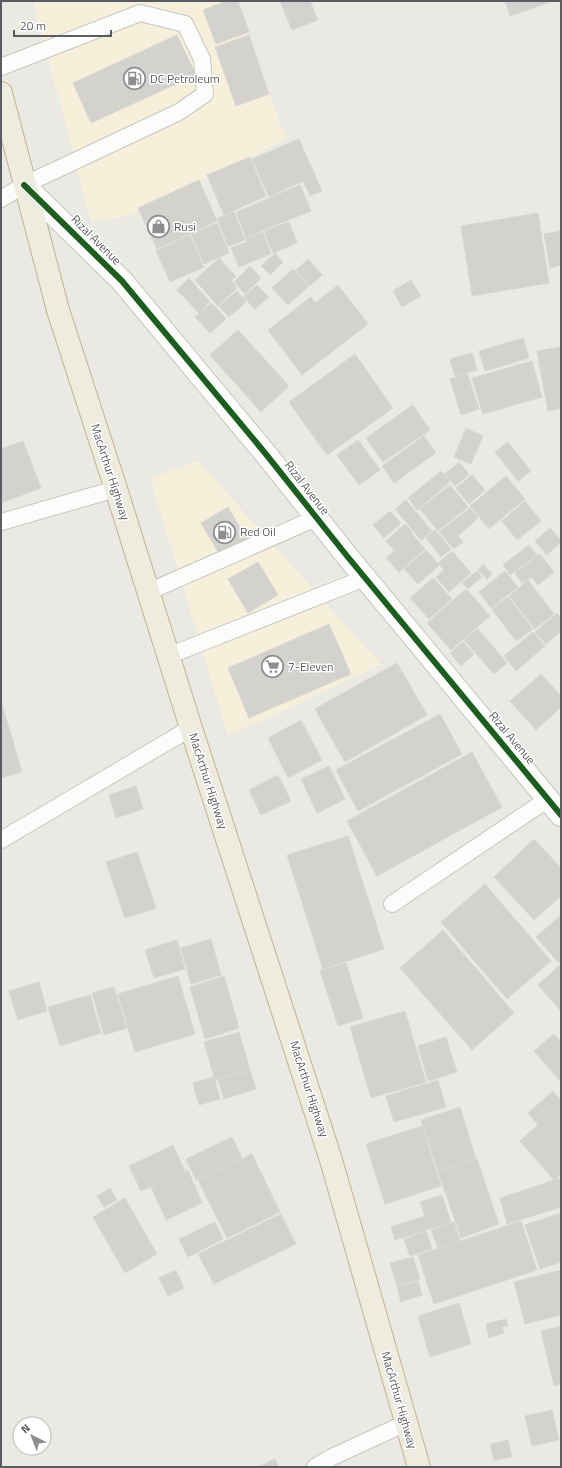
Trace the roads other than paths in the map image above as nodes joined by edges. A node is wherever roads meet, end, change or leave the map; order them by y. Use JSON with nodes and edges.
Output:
{"nodes":[{"id":1,"x":1,"y":67,"type":"edge"},
{"id":2,"x":1,"y":93,"type":"edge"},
{"id":3,"x":24,"y":185,"type":"junction"},
{"id":4,"x":1,"y":199,"type":"edge"},
{"id":5,"x":116,"y":489,"type":"junction"},
{"id":6,"x":316,"y":518,"type":"junction"},
{"id":7,"x":1,"y":522,"type":"edge"},
{"id":8,"x":365,"y":578,"type":"junction"},
{"id":9,"x":148,"y":592,"type":"junction"},
{"id":10,"x":168,"y":656,"type":"junction"},
{"id":11,"x":191,"y":728,"type":"junction"},
{"id":12,"x":555,"y":807,"type":"edge"},
{"id":13,"x":1,"y":840,"type":"edge"},
{"id":14,"x":392,"y":904,"type":"dead end"},
{"id":15,"x":406,"y":1423,"type":"junction"},
{"id":16,"x":315,"y":1467,"type":"edge"},
{"id":17,"x":419,"y":1467,"type":"edge"}],
"edges":[{"from":1,"to":3,"type":"lane"},
{"from":2,"to":3,"type":"highway","name":"MacArthur Highway"},
{"from":3,"to":4,"type":"lane"},
{"from":3,"to":5,"type":"highway","name":"MacArthur Highway"},
{"from":3,"to":6,"type":"street","name":"Rizal Avenue"},
{"from":5,"to":7,"type":"lane"},
{"from":5,"to":9,"type":"highway","name":"MacArthur Highway"},
{"from":6,"to":8,"type":"street","name":"Rizal Avenue"},
{"from":6,"to":9,"type":"lane"},
{"from":8,"to":10,"type":"lane"},
{"from":8,"to":12,"type":"street","name":"Rizal Avenue"},
{"from":9,"to":10,"type":"highway","name":"MacArthur Highway"},
{"from":10,"to":11,"type":"highway","name":"MacArthur Highway"},
{"from":11,"to":13,"type":"lane"},
{"from":11,"to":15,"type":"highway","name":"MacArthur Highway"},
{"from":12,"to":14,"type":"lane"},
{"from":15,"to":16,"type":"lane"},
{"from":15,"to":17,"type":"highway","name":"MacArthur Highway"}]}
